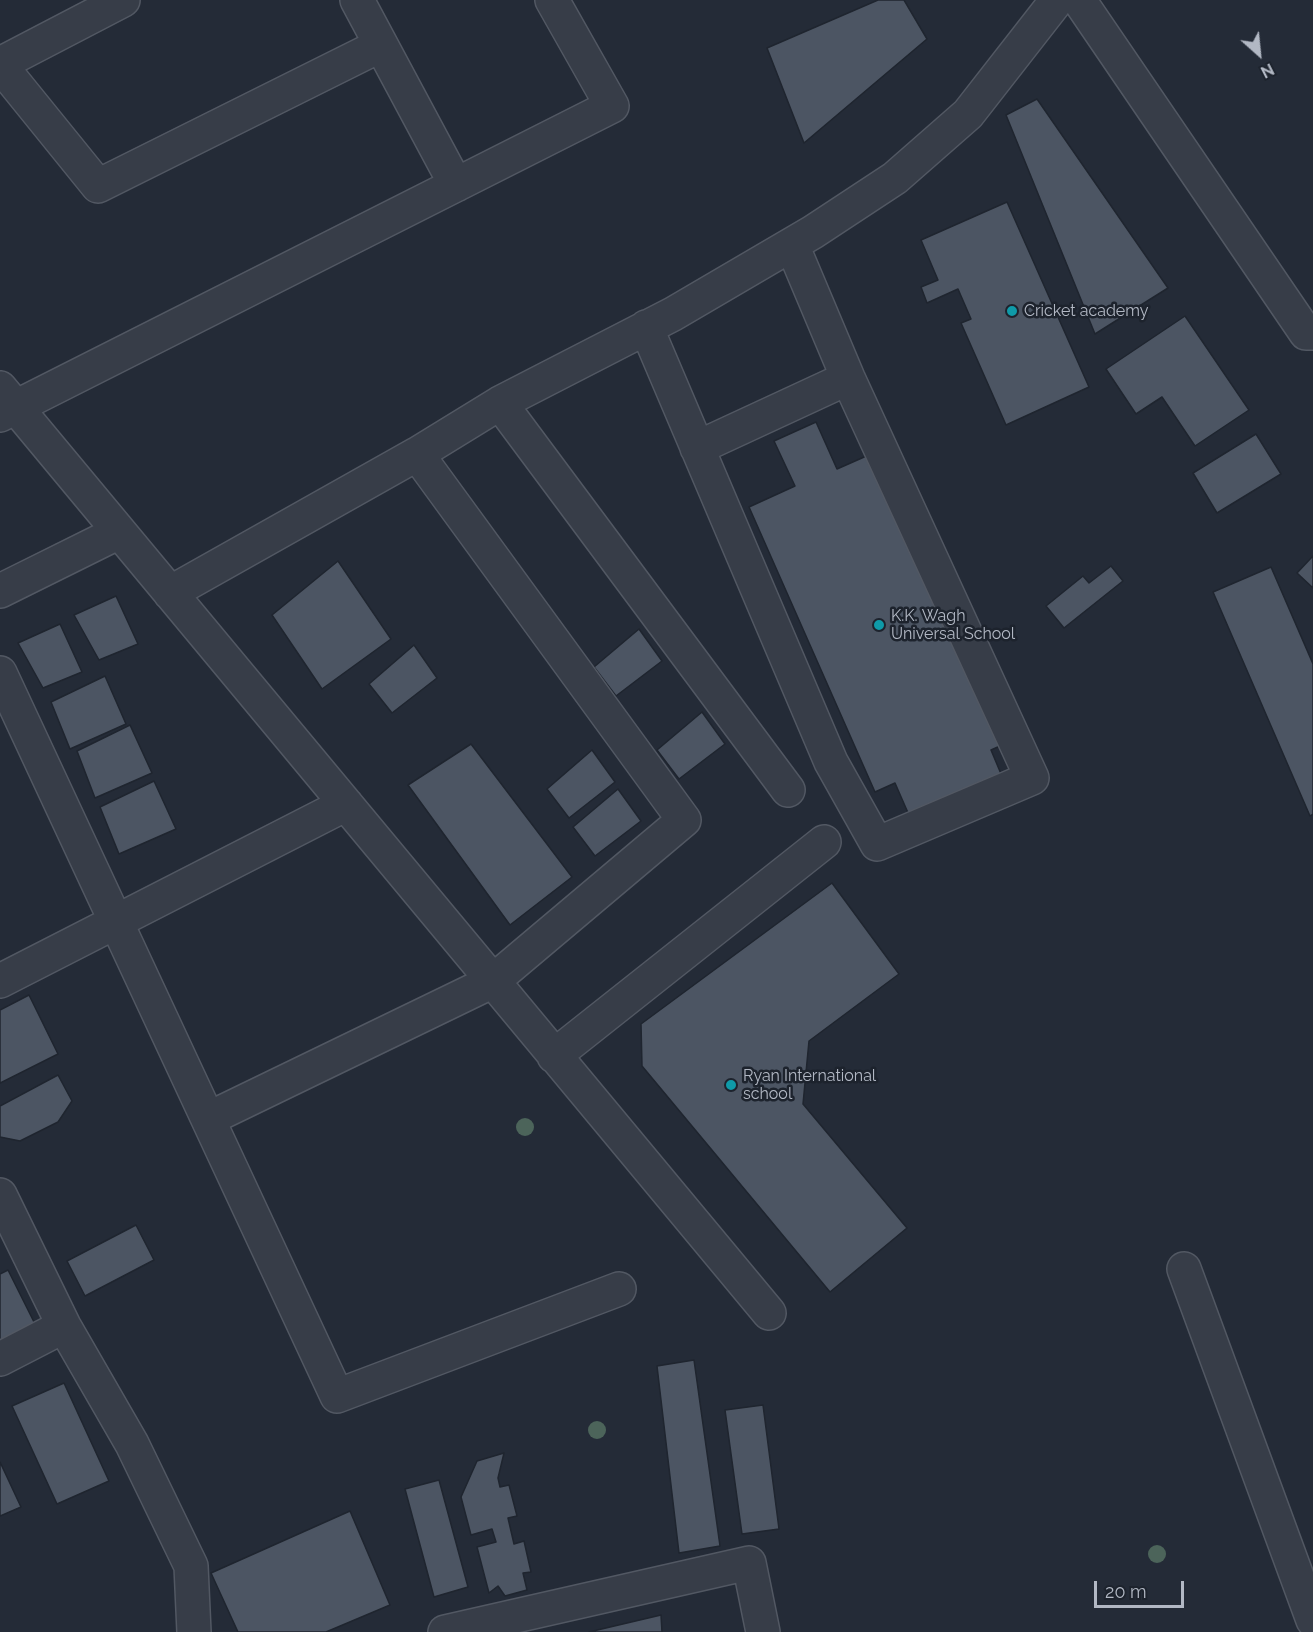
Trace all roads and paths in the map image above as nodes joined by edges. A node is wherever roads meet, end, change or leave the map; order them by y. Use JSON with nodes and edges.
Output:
{"nodes":[{"id":1,"x":123,"y":0,"type":"edge"},
{"id":2,"x":357,"y":0,"type":"edge"},
{"id":3,"x":552,"y":0,"type":"edge"},
{"id":4,"x":1057,"y":0,"type":"edge"},
{"id":5,"x":1079,"y":0,"type":"edge"},
{"id":6,"x":381,"y":45,"type":"junction"},
{"id":7,"x":0,"y":64,"type":"edge"},
{"id":8,"x":456,"y":185,"type":"junction"},
{"id":9,"x":792,"y":244,"type":"junction"},
{"id":10,"x":646,"y":327,"type":"junction"},
{"id":11,"x":1311,"y":336,"type":"edge"},
{"id":12,"x":848,"y":378,"type":"junction"},
{"id":13,"x":5,"y":403,"type":"edge"},
{"id":14,"x":500,"y":403,"type":"junction"},
{"id":15,"x":697,"y":448,"type":"junction"},
{"id":16,"x":417,"y":454,"type":"junction"},
{"id":17,"x":119,"y":532,"type":"junction"},
{"id":18,"x":0,"y":591,"type":"edge"},
{"id":19,"x":170,"y":592,"type":"junction"},
{"id":20,"x":0,"y":673,"type":"edge"},
{"id":21,"x":788,"y":790,"type":"dead end"},
{"id":22,"x":346,"y":804,"type":"junction"},
{"id":23,"x":824,"y":843,"type":"dead end"},
{"id":24,"x":116,"y":921,"type":"junction"},
{"id":25,"x":0,"y":981,"type":"edge"},
{"id":26,"x":493,"y":981,"type":"junction"},
{"id":27,"x":554,"y":1056,"type":"junction"},
{"id":28,"x":208,"y":1119,"type":"junction"},
{"id":29,"x":0,"y":1195,"type":"edge"},
{"id":30,"x":1184,"y":1269,"type":"dead end"},
{"id":31,"x":619,"y":1289,"type":"dead end"},
{"id":32,"x":769,"y":1313,"type":"dead end"},
{"id":33,"x":64,"y":1326,"type":"junction"},
{"id":34,"x":0,"y":1359,"type":"edge"},
{"id":35,"x":1313,"y":1620,"type":"edge"},
{"id":36,"x":194,"y":1632,"type":"edge"},
{"id":37,"x":445,"y":1632,"type":"edge"},
{"id":38,"x":763,"y":1632,"type":"edge"}],
"edges":[{"from":1,"to":7,"type":"street"},
{"from":2,"to":6,"type":"street"},
{"from":3,"to":8,"type":"street"},
{"from":4,"to":9,"type":"street"},
{"from":5,"to":11,"type":"street"},
{"from":6,"to":7,"type":"street"},
{"from":6,"to":8,"type":"street"},
{"from":8,"to":13,"type":"street"},
{"from":9,"to":10,"type":"street"},
{"from":9,"to":12,"type":"street"},
{"from":10,"to":14,"type":"street"},
{"from":10,"to":15,"type":"street"},
{"from":12,"to":15,"type":"street"},
{"from":12,"to":15,"type":"street"},
{"from":13,"to":17,"type":"street"},
{"from":14,"to":16,"type":"street"},
{"from":14,"to":21,"type":"street"},
{"from":16,"to":19,"type":"street"},
{"from":16,"to":26,"type":"street"},
{"from":17,"to":18,"type":"street"},
{"from":17,"to":19,"type":"street"},
{"from":19,"to":22,"type":"street"},
{"from":20,"to":24,"type":"street"},
{"from":22,"to":24,"type":"street"},
{"from":22,"to":26,"type":"street"},
{"from":23,"to":27,"type":"street"},
{"from":24,"to":25,"type":"street"},
{"from":24,"to":28,"type":"street"},
{"from":26,"to":27,"type":"street"},
{"from":26,"to":28,"type":"street"},
{"from":27,"to":32,"type":"street"},
{"from":28,"to":31,"type":"street"},
{"from":29,"to":33,"type":"street"},
{"from":30,"to":35,"type":"street"},
{"from":33,"to":34,"type":"street"},
{"from":33,"to":36,"type":"street"},
{"from":37,"to":38,"type":"street"}]}
